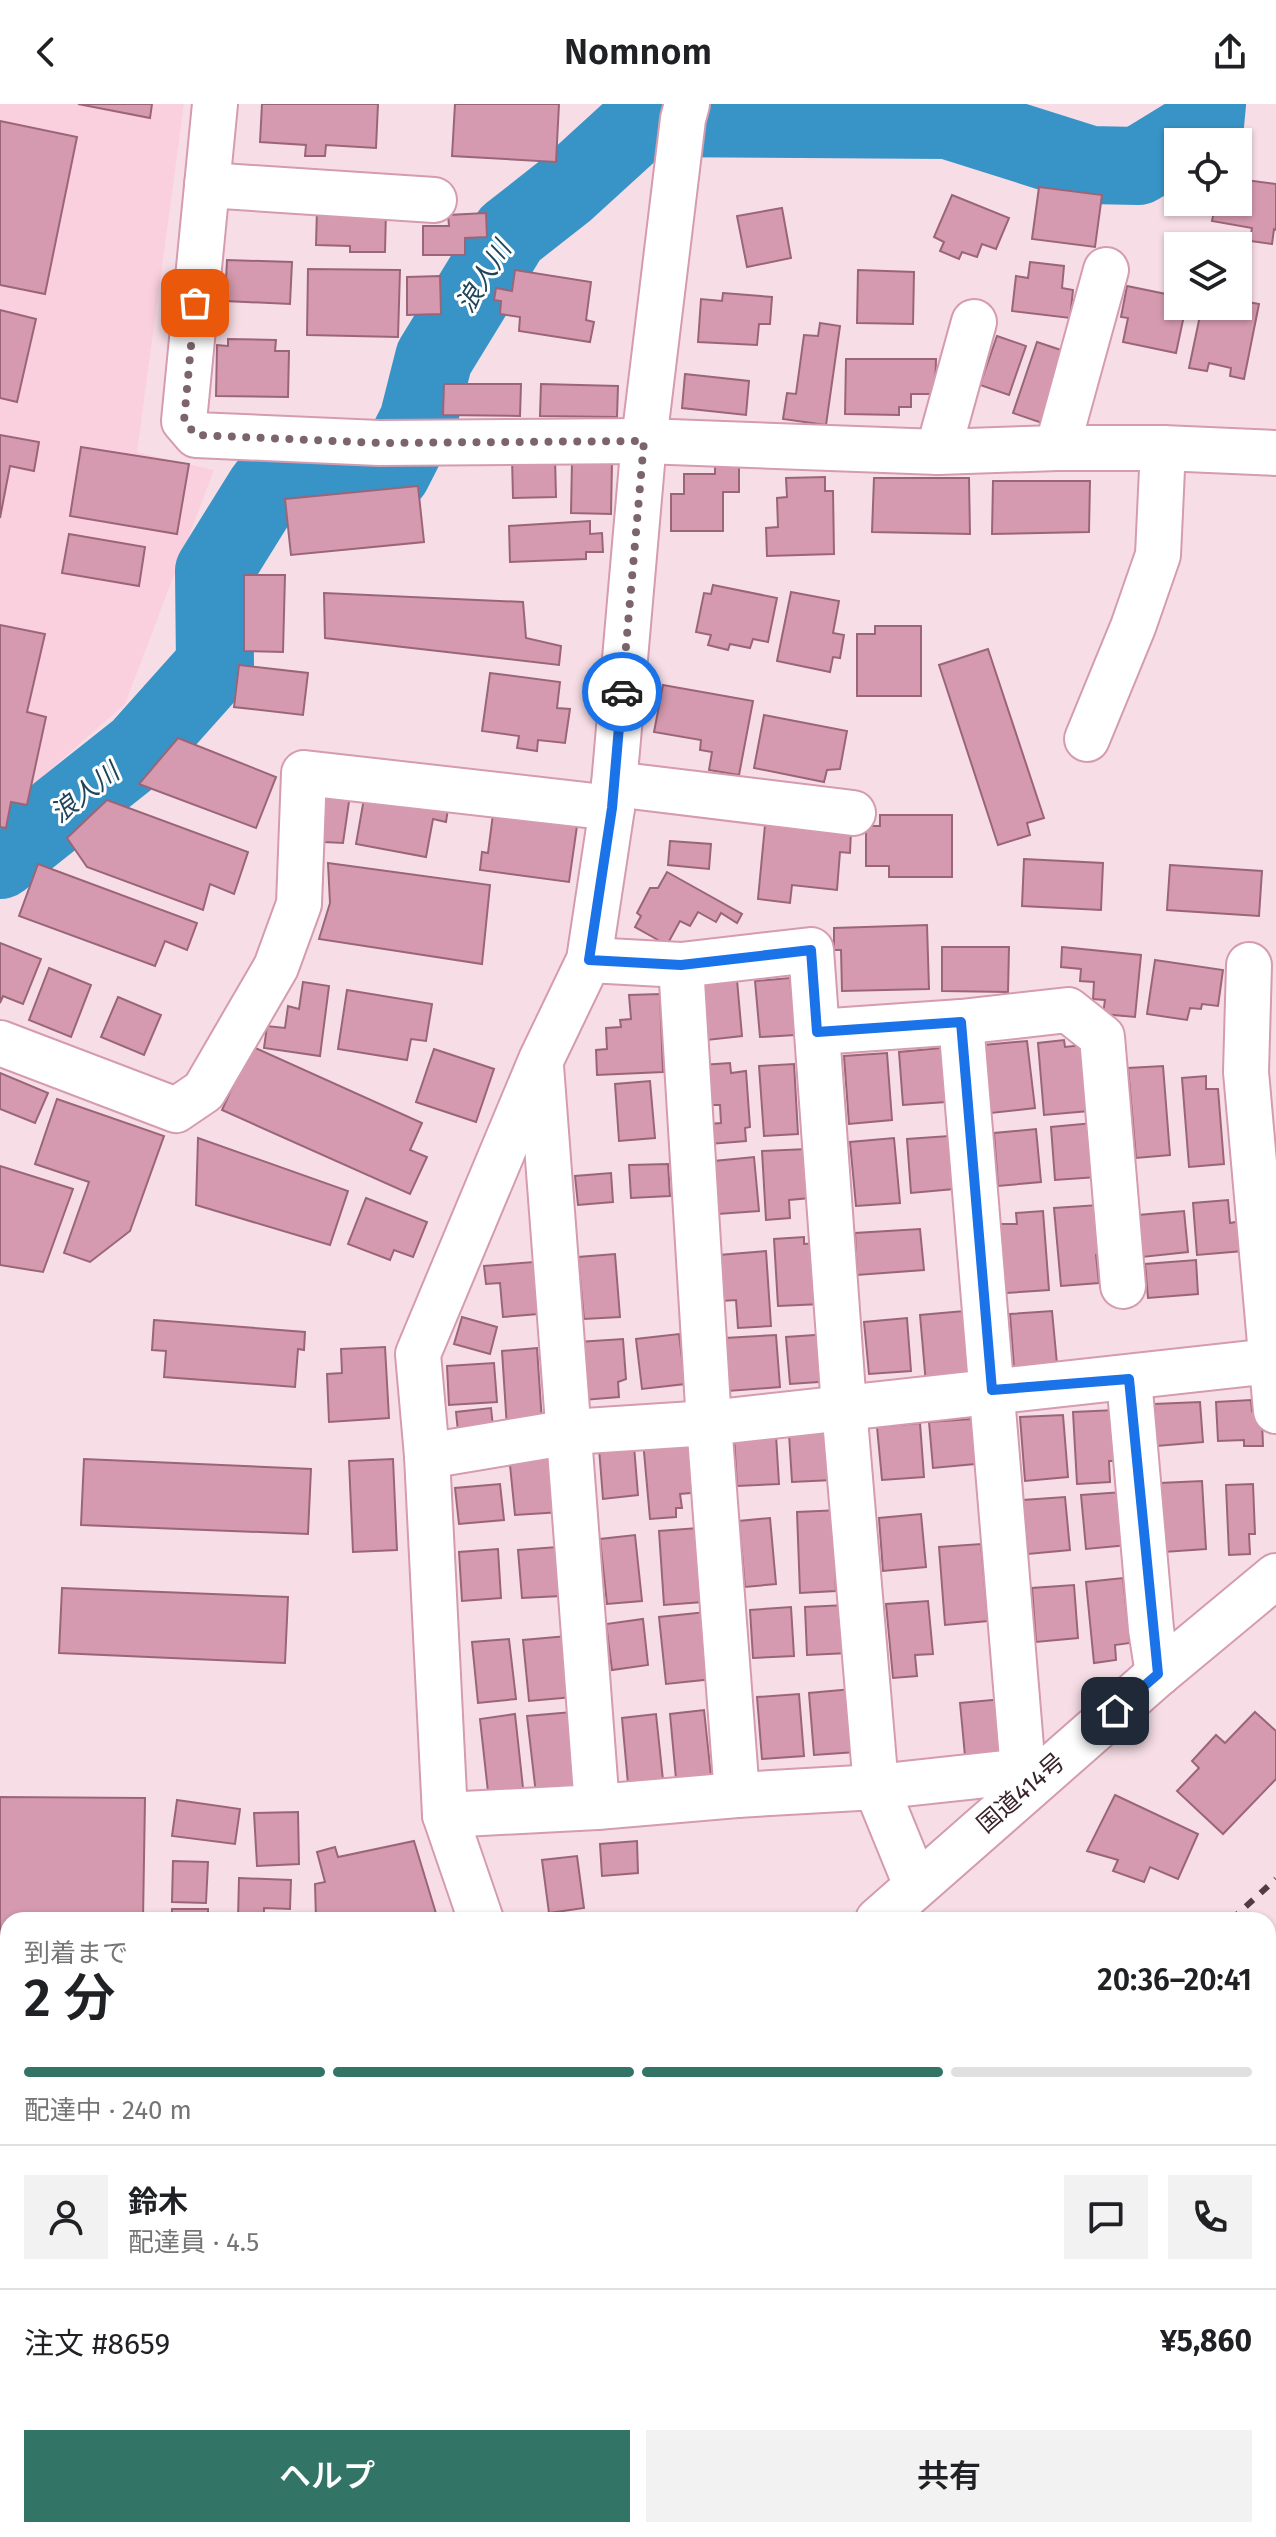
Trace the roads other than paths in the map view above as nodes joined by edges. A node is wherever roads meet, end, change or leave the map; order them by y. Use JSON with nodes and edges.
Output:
{"nodes":[{"id":1,"x":215,"y":104,"type":"edge"},
{"id":2,"x":687,"y":104,"type":"edge"},
{"id":3,"x":207,"y":185,"type":"junction"},
{"id":4,"x":434,"y":200,"type":"dead end"},
{"id":5,"x":1106,"y":270,"type":"dead end"},
{"id":6,"x":974,"y":322,"type":"dead end"},
{"id":7,"x":644,"y":441,"type":"junction"},
{"id":8,"x":1057,"y":448,"type":"junction"},
{"id":9,"x":1163,"y":448,"type":"junction"},
{"id":10,"x":938,"y":452,"type":"junction"},
{"id":11,"x":1276,"y":453,"type":"edge"},
{"id":12,"x":1087,"y":739,"type":"dead end"},
{"id":13,"x":613,"y":796,"type":"junction"},
{"id":14,"x":853,"y":813,"type":"dead end"},
{"id":15,"x":589,"y":960,"type":"junction"},
{"id":16,"x":681,"y":965,"type":"junction"},
{"id":17,"x":1249,"y":965,"type":"dead end"},
{"id":18,"x":961,"y":1022,"type":"junction"},
{"id":19,"x":817,"y":1032,"type":"junction"},
{"id":20,"x":0,"y":1043,"type":"edge"},
{"id":21,"x":541,"y":1060,"type":"junction"},
{"id":22,"x":1123,"y":1286,"type":"dead end"},
{"id":23,"x":1270,"y":1361,"type":"junction"},
{"id":24,"x":1129,"y":1379,"type":"junction"},
{"id":25,"x":992,"y":1390,"type":"junction"},
{"id":26,"x":844,"y":1407,"type":"junction"},
{"id":27,"x":1276,"y":1411,"type":"edge"},
{"id":28,"x":709,"y":1423,"type":"junction"},
{"id":29,"x":570,"y":1432,"type":"junction"},
{"id":30,"x":427,"y":1456,"type":"junction"},
{"id":31,"x":1276,"y":1576,"type":"edge"},
{"id":32,"x":1158,"y":1674,"type":"junction"},
{"id":33,"x":1026,"y":1778,"type":"junction"},
{"id":34,"x":876,"y":1787,"type":"junction"},
{"id":35,"x":737,"y":1795,"type":"junction"},
{"id":36,"x":597,"y":1807,"type":"junction"},
{"id":37,"x":445,"y":1815,"type":"junction"},
{"id":38,"x":916,"y":1885,"type":"junction"},
{"id":39,"x":478,"y":1912,"type":"edge"},
{"id":40,"x":887,"y":1912,"type":"edge"}],
"edges":[{"from":1,"to":3,"type":"main road"},
{"from":2,"to":7,"type":"main road"},
{"from":3,"to":4,"type":"main road"},
{"from":3,"to":7,"type":"main road"},
{"from":5,"to":8,"type":"main road"},
{"from":6,"to":10,"type":"main road"},
{"from":7,"to":10,"type":"main road"},
{"from":7,"to":13,"type":"main road"},
{"from":8,"to":9,"type":"main road"},
{"from":8,"to":10,"type":"main road"},
{"from":9,"to":11,"type":"main road"},
{"from":9,"to":12,"type":"main road"},
{"from":13,"to":14,"type":"main road"},
{"from":13,"to":15,"type":"main road"},
{"from":13,"to":20,"type":"main road"},
{"from":15,"to":16,"type":"main road"},
{"from":15,"to":21,"type":"main road"},
{"from":16,"to":19,"type":"main road"},
{"from":16,"to":28,"type":"main road"},
{"from":17,"to":23,"type":"main road"},
{"from":18,"to":19,"type":"main road"},
{"from":18,"to":22,"type":"main road"},
{"from":18,"to":25,"type":"main road"},
{"from":19,"to":26,"type":"main road"},
{"from":21,"to":29,"type":"main road"},
{"from":21,"to":30,"type":"main road"},
{"from":23,"to":24,"type":"main road"},
{"from":23,"to":27,"type":"main road"},
{"from":24,"to":25,"type":"main road"},
{"from":24,"to":32,"type":"main road"},
{"from":25,"to":26,"type":"main road"},
{"from":25,"to":33,"type":"main road"},
{"from":26,"to":28,"type":"main road"},
{"from":26,"to":34,"type":"main road"},
{"from":28,"to":29,"type":"main road"},
{"from":28,"to":35,"type":"main road"},
{"from":29,"to":30,"type":"main road"},
{"from":29,"to":36,"type":"main road"},
{"from":30,"to":37,"type":"main road"},
{"from":31,"to":32,"type":"main road","name":"国道414号"},
{"from":32,"to":33,"type":"main road","name":"国道414号"},
{"from":33,"to":34,"type":"main road"},
{"from":33,"to":38,"type":"main road","name":"国道414号"},
{"from":34,"to":35,"type":"main road"},
{"from":34,"to":38,"type":"main road"},
{"from":35,"to":36,"type":"main road"},
{"from":36,"to":37,"type":"main road"},
{"from":37,"to":39,"type":"main road"},
{"from":38,"to":40,"type":"main road","name":"国道414号"}]}
